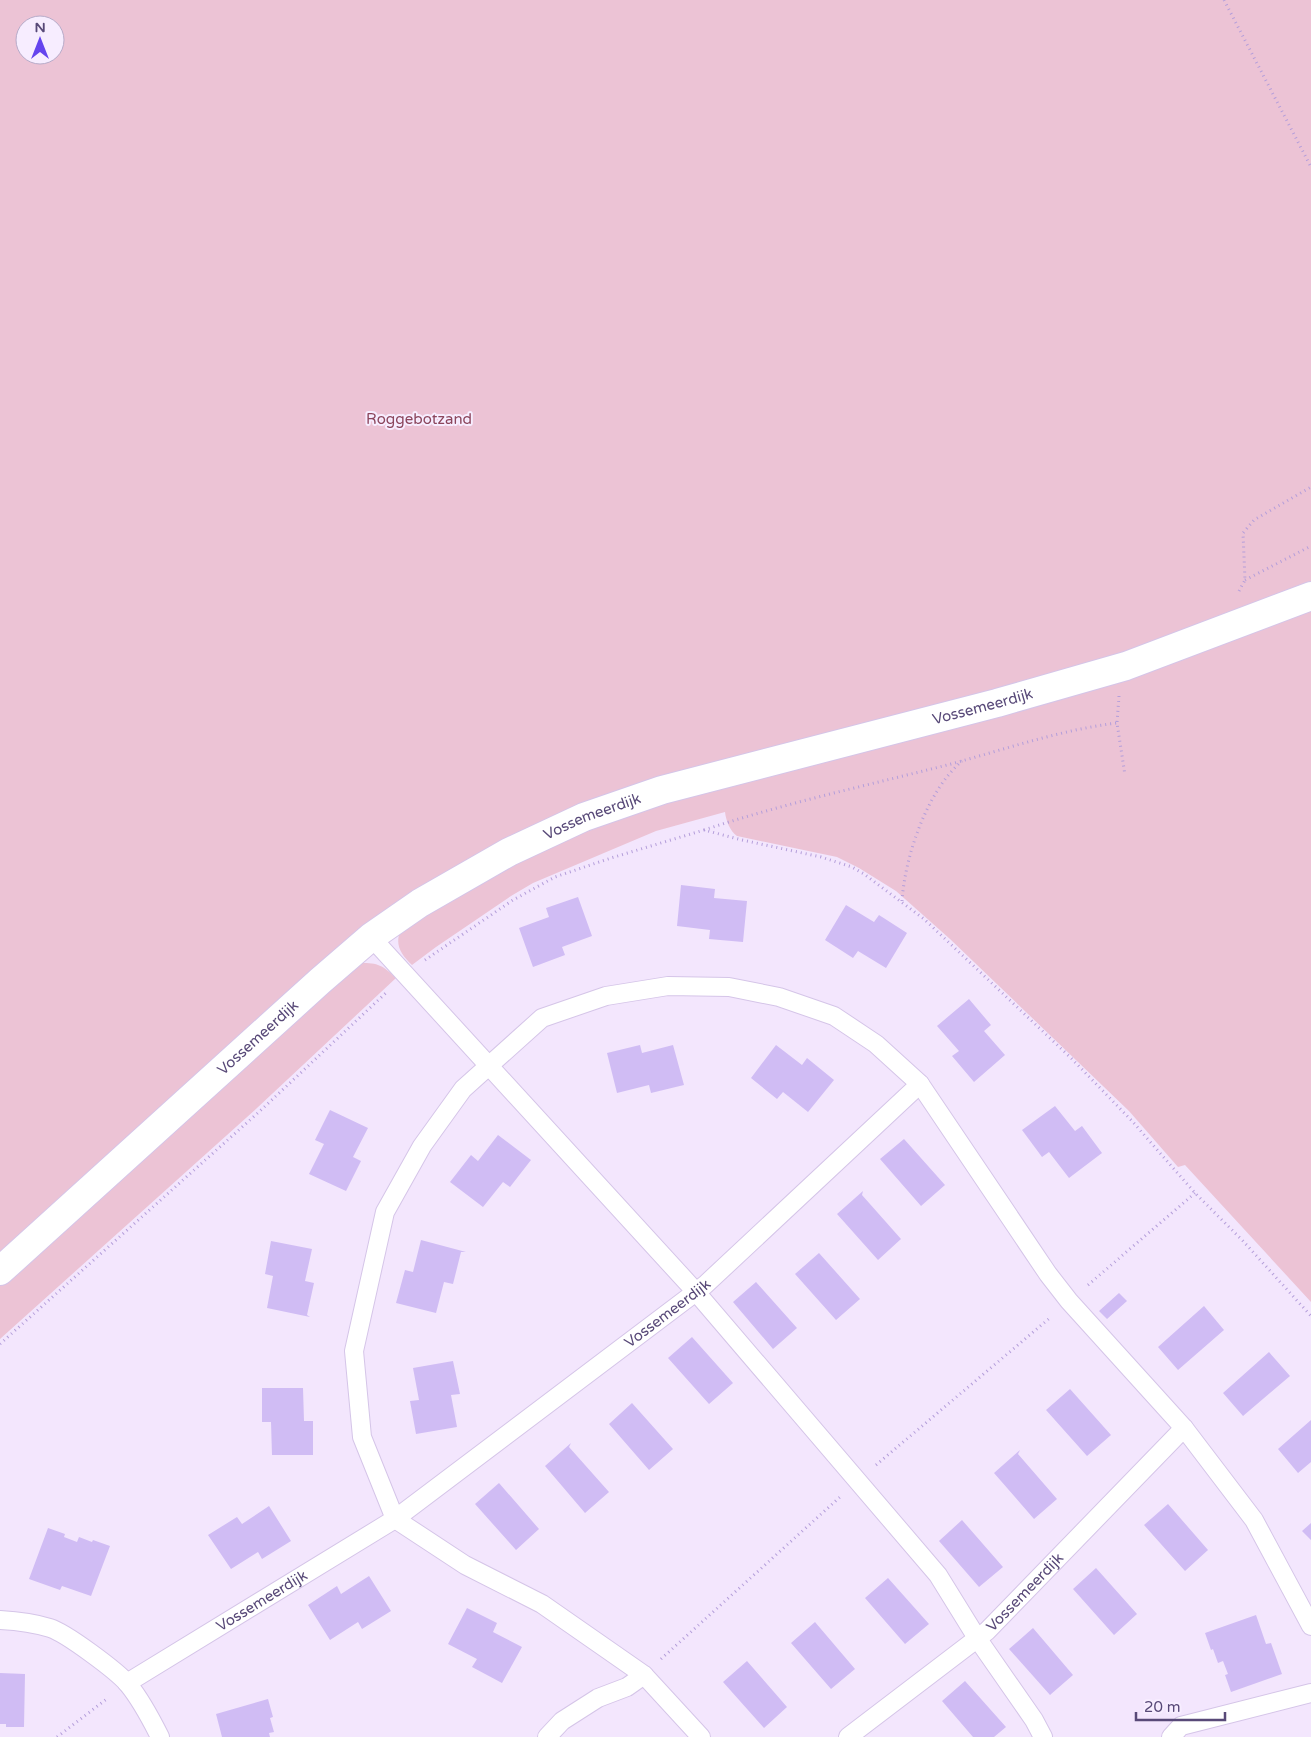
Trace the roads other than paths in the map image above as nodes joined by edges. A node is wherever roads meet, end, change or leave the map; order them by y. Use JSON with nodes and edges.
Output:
{"nodes":[{"id":1,"x":1311,"y":596,"type":"edge"},
{"id":2,"x":371,"y":937,"type":"junction"},
{"id":3,"x":489,"y":1067,"type":"junction"},
{"id":4,"x":920,"y":1084,"type":"junction"},
{"id":5,"x":0,"y":1271,"type":"edge"},
{"id":6,"x":696,"y":1292,"type":"junction"},
{"id":7,"x":1184,"y":1428,"type":"junction"},
{"id":8,"x":395,"y":1519,"type":"junction"},
{"id":9,"x":1304,"y":1596,"type":"edge"},
{"id":10,"x":0,"y":1620,"type":"edge"},
{"id":11,"x":1311,"y":1626,"type":"edge"},
{"id":12,"x":977,"y":1638,"type":"junction"},
{"id":13,"x":644,"y":1675,"type":"junction"},
{"id":14,"x":127,"y":1683,"type":"junction"},
{"id":15,"x":1311,"y":1693,"type":"edge"},
{"id":16,"x":160,"y":1737,"type":"edge"},
{"id":17,"x":547,"y":1737,"type":"edge"},
{"id":18,"x":701,"y":1737,"type":"edge"},
{"id":19,"x":848,"y":1737,"type":"edge"},
{"id":20,"x":1043,"y":1737,"type":"edge"},
{"id":21,"x":1171,"y":1737,"type":"edge"}],
"edges":[{"from":1,"to":2,"type":"street","name":"Vossemeerdijk"},
{"from":2,"to":3,"type":"lane"},
{"from":2,"to":5,"type":"street","name":"Vossemeerdijk"},
{"from":3,"to":4,"type":"lane"},
{"from":3,"to":6,"type":"lane"},
{"from":3,"to":8,"type":"lane"},
{"from":4,"to":6,"type":"lane","name":"Vossemeerdijk"},
{"from":4,"to":7,"type":"lane"},
{"from":6,"to":8,"type":"lane","name":"Vossemeerdijk"},
{"from":6,"to":12,"type":"lane"},
{"from":7,"to":9,"type":"lane"},
{"from":7,"to":12,"type":"lane","name":"Vossemeerdijk"},
{"from":8,"to":13,"type":"lane"},
{"from":8,"to":14,"type":"lane","name":"Vossemeerdijk"},
{"from":9,"to":11,"type":"lane"},
{"from":10,"to":14,"type":"lane"},
{"from":12,"to":19,"type":"lane","name":"Vossemeerdijk"},
{"from":12,"to":20,"type":"lane"},
{"from":13,"to":17,"type":"lane"},
{"from":13,"to":18,"type":"lane"},
{"from":14,"to":16,"type":"lane"},
{"from":15,"to":21,"type":"lane"}]}
